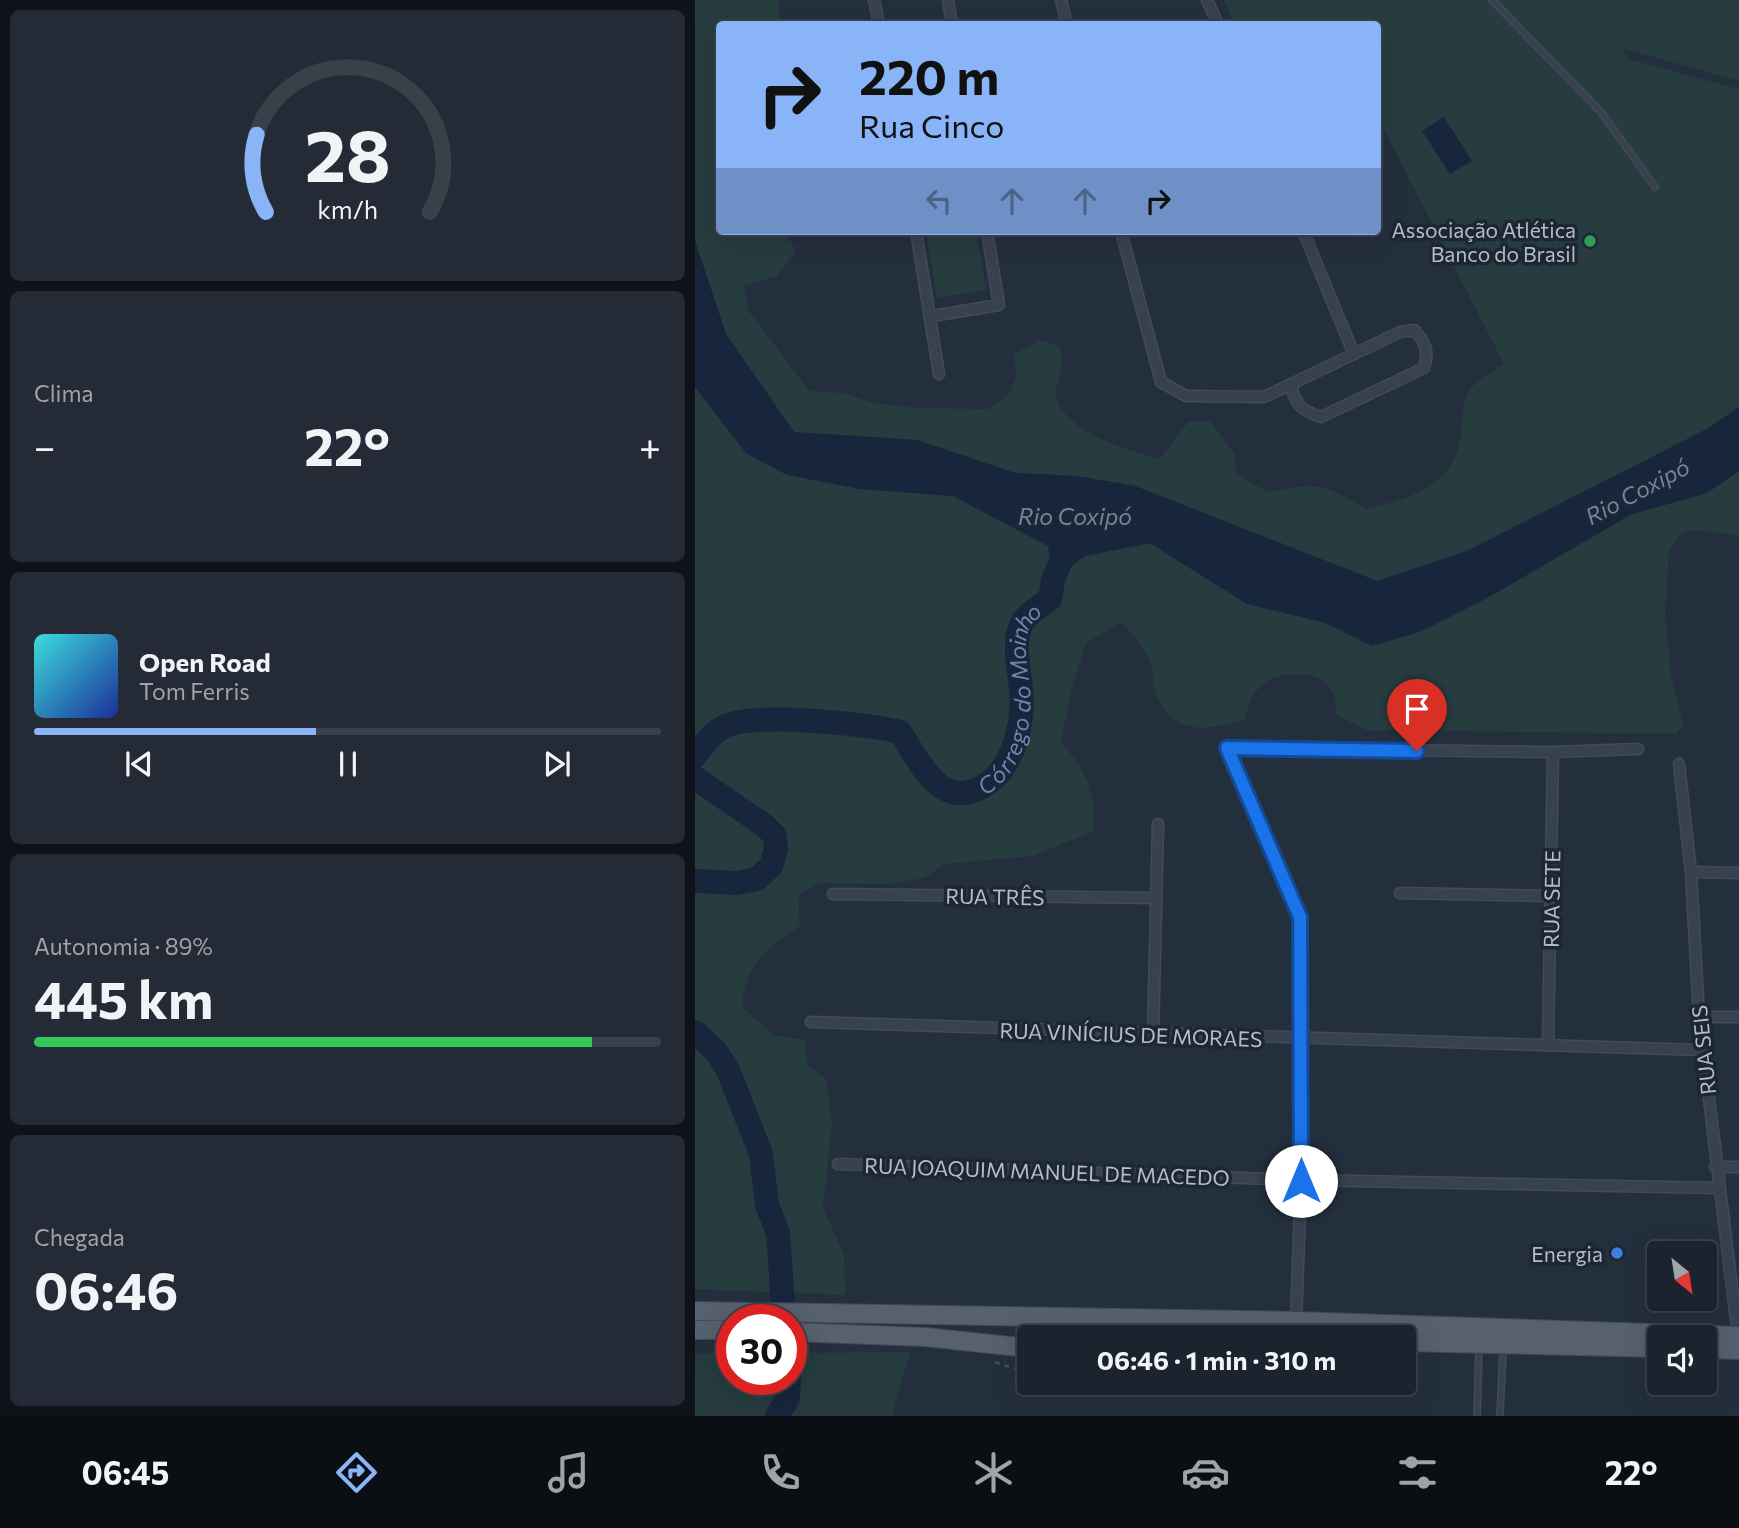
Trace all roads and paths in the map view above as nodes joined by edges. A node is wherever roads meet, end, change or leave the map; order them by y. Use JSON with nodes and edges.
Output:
{"nodes":[{"id":1,"x":874,"y":0,"type":"edge"},
{"id":2,"x":948,"y":0,"type":"edge"},
{"id":3,"x":1061,"y":0,"type":"edge"},
{"id":4,"x":1207,"y":0,"type":"edge"},
{"id":5,"x":1492,"y":0,"type":"edge"},
{"id":6,"x":878,"y":21,"type":"edge"},
{"id":7,"x":952,"y":21,"type":"edge"},
{"id":8,"x":1066,"y":21,"type":"edge"},
{"id":9,"x":1217,"y":21,"type":"edge"},
{"id":10,"x":1655,"y":187,"type":"dead end"},
{"id":11,"x":917,"y":235,"type":"edge"},
{"id":12,"x":988,"y":235,"type":"edge"},
{"id":13,"x":1122,"y":235,"type":"edge"},
{"id":14,"x":1305,"y":235,"type":"edge"},
{"id":15,"x":932,"y":316,"type":"junction"},
{"id":16,"x":1354,"y":354,"type":"junction"},
{"id":17,"x":939,"y":374,"type":"dead end"},
{"id":18,"x":1291,"y":384,"type":"junction"},
{"id":19,"x":1638,"y":749,"type":"dead end"},
{"id":20,"x":1553,"y":752,"type":"junction"},
{"id":21,"x":1679,"y":764,"type":"dead end"},
{"id":22,"x":1158,"y":824,"type":"dead end"},
{"id":23,"x":1691,"y":872,"type":"junction"},
{"id":24,"x":1739,"y":873,"type":"edge"},
{"id":25,"x":1400,"y":893,"type":"dead end"},
{"id":26,"x":833,"y":894,"type":"dead end"},
{"id":27,"x":1552,"y":896,"type":"junction"},
{"id":28,"x":1156,"y":898,"type":"junction"},
{"id":29,"x":1699,"y":1017,"type":"junction"},
{"id":30,"x":1739,"y":1017,"type":"edge"},
{"id":31,"x":811,"y":1022,"type":"dead end"},
{"id":32,"x":1153,"y":1035,"type":"junction"},
{"id":33,"x":1301,"y":1039,"type":"junction"},
{"id":34,"x":1548,"y":1046,"type":"junction"},
{"id":35,"x":1702,"y":1050,"type":"junction"},
{"id":36,"x":838,"y":1164,"type":"dead end"},
{"id":37,"x":1715,"y":1167,"type":"junction"},
{"id":38,"x":1739,"y":1167,"type":"edge"},
{"id":39,"x":1301,"y":1181,"type":"junction"},
{"id":40,"x":1718,"y":1188,"type":"junction"},
{"id":41,"x":695,"y":1311,"type":"edge"},
{"id":42,"x":807,"y":1318,"type":"edge"},
{"id":43,"x":716,"y":1319,"type":"edge"},
{"id":44,"x":1296,"y":1321,"type":"junction"},
{"id":45,"x":716,"y":1326,"type":"edge"},
{"id":46,"x":695,"y":1330,"type":"edge"},
{"id":47,"x":807,"y":1333,"type":"edge"},
{"id":48,"x":1647,"y":1334,"type":"edge"},
{"id":49,"x":1717,"y":1339,"type":"edge"},
{"id":50,"x":1739,"y":1341,"type":"edge"},
{"id":51,"x":1416,"y":1342,"type":"edge"},
{"id":52,"x":1479,"y":1342,"type":"junction"},
{"id":53,"x":1504,"y":1342,"type":"junction"},
{"id":54,"x":1717,"y":1346,"type":"edge"},
{"id":55,"x":1017,"y":1347,"type":"edge"},
{"id":56,"x":1647,"y":1348,"type":"edge"},
{"id":57,"x":1477,"y":1416,"type":"edge"},
{"id":58,"x":1501,"y":1416,"type":"edge"}],
"edges":[{"from":1,"to":6,"type":"street"},
{"from":2,"to":7,"type":"street"},
{"from":3,"to":8,"type":"street"},
{"from":4,"to":9,"type":"street"},
{"from":5,"to":10,"type":"lane"},
{"from":11,"to":15,"type":"street"},
{"from":12,"to":15,"type":"street"},
{"from":13,"to":18,"type":"street"},
{"from":14,"to":16,"type":"street"},
{"from":15,"to":17,"type":"street"},
{"from":16,"to":18,"type":"street"},
{"from":16,"to":18,"type":"street"},
{"from":19,"to":20,"type":"street"},
{"from":20,"to":27,"type":"street","name":"RUA SETE"},
{"from":20,"to":33,"type":"street"},
{"from":21,"to":23,"type":"street","name":"RUA SEIS"},
{"from":22,"to":28,"type":"street"},
{"from":23,"to":24,"type":"street"},
{"from":23,"to":29,"type":"street","name":"RUA SEIS"},
{"from":25,"to":27,"type":"street"},
{"from":26,"to":28,"type":"street","name":"RUA TRÊS"},
{"from":27,"to":34,"type":"street","name":"RUA SETE"},
{"from":28,"to":32,"type":"street"},
{"from":29,"to":30,"type":"street"},
{"from":29,"to":35,"type":"street","name":"RUA SEIS"},
{"from":31,"to":32,"type":"street","name":"RUA VINÍCIUS DE MORAES"},
{"from":32,"to":33,"type":"street","name":"RUA VINÍCIUS DE MORAES"},
{"from":33,"to":34,"type":"street","name":"RUA VINÍCIUS DE MORAES"},
{"from":33,"to":39,"type":"street"},
{"from":34,"to":35,"type":"street","name":"RUA VINÍCIUS DE MORAES"},
{"from":35,"to":37,"type":"street","name":"RUA SEIS"},
{"from":36,"to":39,"type":"street","name":"RUA JOAQUIM MANUEL DE MACEDO"},
{"from":37,"to":38,"type":"street"},
{"from":37,"to":40,"type":"street","name":"RUA SEIS"},
{"from":39,"to":40,"type":"street","name":"RUA JOAQUIM MANUEL DE MACEDO"},
{"from":39,"to":44,"type":"street"},
{"from":40,"to":50,"type":"street","name":"RUA SEIS"},
{"from":41,"to":43,"type":"main road"},
{"from":42,"to":44,"type":"main road"},
{"from":44,"to":48,"type":"main road"},
{"from":45,"to":46,"type":"main road"},
{"from":47,"to":55,"type":"main road"},
{"from":49,"to":50,"type":"main road"},
{"from":50,"to":54,"type":"main road"},
{"from":51,"to":52,"type":"main road"},
{"from":52,"to":53,"type":"main road"},
{"from":52,"to":57,"type":"lane"},
{"from":53,"to":56,"type":"main road"},
{"from":53,"to":58,"type":"lane"}]}
